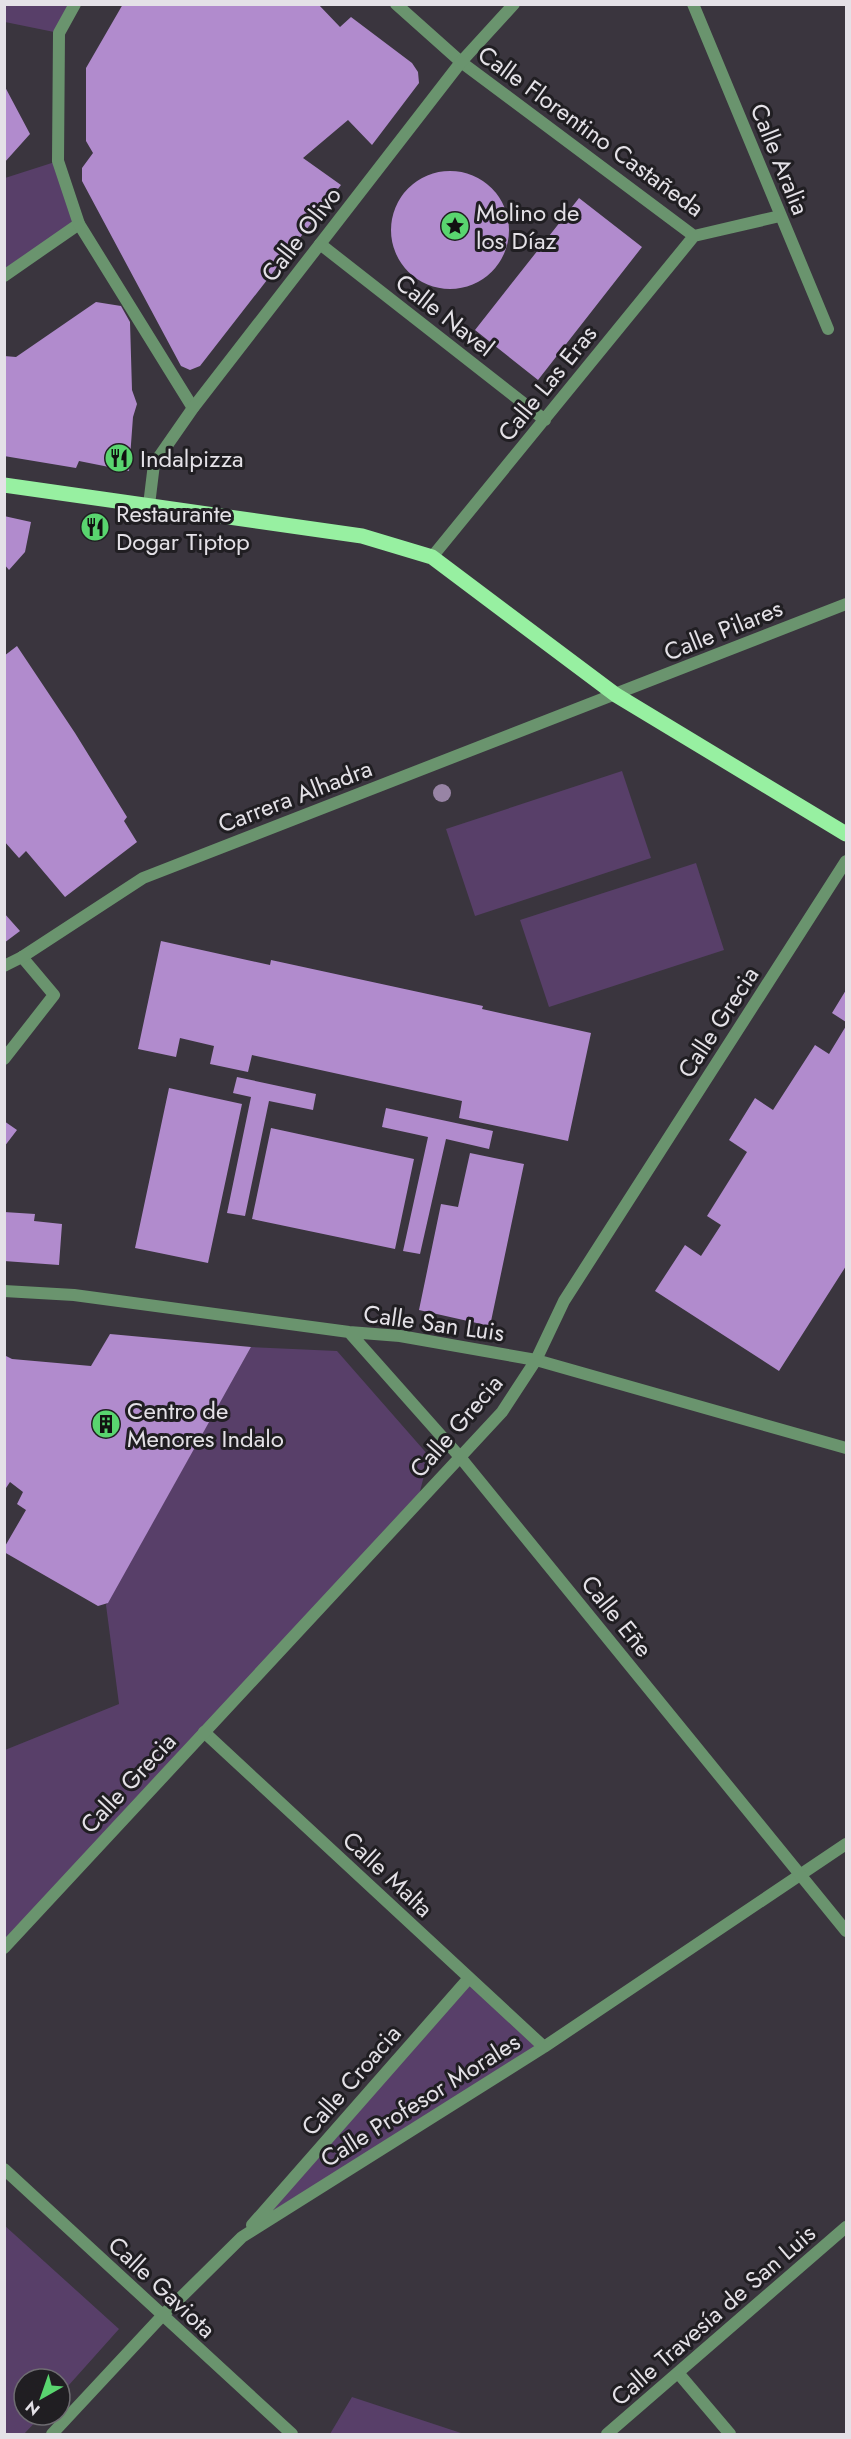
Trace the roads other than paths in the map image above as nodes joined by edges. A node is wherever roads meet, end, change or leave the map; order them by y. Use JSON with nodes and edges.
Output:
{"nodes":[{"id":1,"x":75,"y":4,"type":"edge"},
{"id":2,"x":396,"y":4,"type":"edge"},
{"id":3,"x":514,"y":4,"type":"edge"},
{"id":4,"x":693,"y":4,"type":"edge"},
{"id":5,"x":461,"y":62,"type":"junction"},
{"id":6,"x":780,"y":216,"type":"junction"},
{"id":7,"x":79,"y":224,"type":"junction"},
{"id":8,"x":694,"y":236,"type":"junction"},
{"id":9,"x":320,"y":244,"type":"junction"},
{"id":10,"x":4,"y":276,"type":"edge"},
{"id":11,"x":828,"y":329,"type":"dead end"},
{"id":12,"x":194,"y":408,"type":"junction"},
{"id":13,"x":544,"y":420,"type":"junction"},
{"id":14,"x":4,"y":485,"type":"edge"},
{"id":15,"x":149,"y":505,"type":"junction"},
{"id":16,"x":432,"y":557,"type":"junction"},
{"id":17,"x":846,"y":604,"type":"edge"},
{"id":18,"x":616,"y":695,"type":"junction"},
{"id":19,"x":846,"y":834,"type":"edge"},
{"id":20,"x":846,"y":861,"type":"edge"},
{"id":21,"x":22,"y":957,"type":"junction"},
{"id":22,"x":4,"y":966,"type":"edge"},
{"id":23,"x":4,"y":1059,"type":"edge"},
{"id":24,"x":4,"y":1291,"type":"edge"},
{"id":25,"x":349,"y":1332,"type":"junction"},
{"id":26,"x":536,"y":1360,"type":"junction"},
{"id":27,"x":846,"y":1448,"type":"edge"},
{"id":28,"x":460,"y":1456,"type":"junction"},
{"id":29,"x":204,"y":1732,"type":"junction"},
{"id":30,"x":846,"y":1844,"type":"edge"},
{"id":31,"x":799,"y":1874,"type":"junction"},
{"id":32,"x":846,"y":1931,"type":"edge"},
{"id":33,"x":4,"y":1948,"type":"edge"},
{"id":34,"x":469,"y":1978,"type":"junction"},
{"id":35,"x":544,"y":2047,"type":"junction"},
{"id":36,"x":4,"y":2169,"type":"edge"},
{"id":37,"x":846,"y":2227,"type":"edge"},
{"id":38,"x":242,"y":2237,"type":"junction"},
{"id":39,"x":162,"y":2316,"type":"junction"},
{"id":40,"x":679,"y":2374,"type":"junction"},
{"id":41,"x":52,"y":2434,"type":"edge"},
{"id":42,"x":292,"y":2434,"type":"edge"},
{"id":43,"x":608,"y":2434,"type":"edge"},
{"id":44,"x":729,"y":2434,"type":"edge"}],
"edges":[{"from":1,"to":7,"type":"street"},
{"from":2,"to":5,"type":"street","name":"Calle Florentino Castañeda"},
{"from":3,"to":5,"type":"street","name":"Calle Olivo"},
{"from":4,"to":6,"type":"street","name":"Calle Aralia"},
{"from":5,"to":8,"type":"street","name":"Calle Florentino Castañeda"},
{"from":5,"to":9,"type":"street","name":"Calle Olivo"},
{"from":6,"to":8,"type":"street","name":"Calle Florentino Castañeda"},
{"from":6,"to":11,"type":"street","name":"Calle Aralia"},
{"from":7,"to":10,"type":"street"},
{"from":7,"to":12,"type":"street"},
{"from":8,"to":13,"type":"street","name":"Calle Las Eras"},
{"from":9,"to":12,"type":"street","name":"Calle Olivo"},
{"from":9,"to":13,"type":"street","name":"Calle Navel"},
{"from":12,"to":15,"type":"street","name":"Calle Olivo"},
{"from":13,"to":16,"type":"street","name":"Calle Las Eras"},
{"from":14,"to":15,"type":"main road"},
{"from":15,"to":16,"type":"main road"},
{"from":16,"to":18,"type":"main road"},
{"from":17,"to":18,"type":"street","name":"Calle Pilares"},
{"from":18,"to":19,"type":"main road"},
{"from":18,"to":21,"type":"street","name":"Carrera Alhadra"},
{"from":20,"to":26,"type":"street","name":"Calle Grecia"},
{"from":21,"to":22,"type":"street","name":"Carrera Alhadra"},
{"from":21,"to":23,"type":"street"},
{"from":24,"to":25,"type":"street","name":"Calle San Luis"},
{"from":25,"to":26,"type":"street","name":"Calle San Luis"},
{"from":25,"to":28,"type":"street","name":"Calle Eñe"},
{"from":26,"to":27,"type":"street","name":"Calle San Luis"},
{"from":26,"to":28,"type":"street","name":"Calle Grecia"},
{"from":28,"to":29,"type":"street","name":"Calle Grecia"},
{"from":28,"to":31,"type":"street","name":"Calle Eñe"},
{"from":29,"to":33,"type":"street","name":"Calle Grecia"},
{"from":29,"to":34,"type":"street","name":"Calle Malta"},
{"from":30,"to":31,"type":"street","name":"Calle Profesor Morales"},
{"from":31,"to":32,"type":"street","name":"Calle Eñe"},
{"from":31,"to":35,"type":"street","name":"Calle Profesor Morales"},
{"from":34,"to":35,"type":"street","name":"Calle Malta"},
{"from":34,"to":38,"type":"street","name":"Calle Croacia"},
{"from":35,"to":38,"type":"street","name":"Calle Profesor Morales"},
{"from":36,"to":39,"type":"street","name":"Calle Gaviota"},
{"from":37,"to":40,"type":"street","name":"Calle Travesía de San Luis"},
{"from":38,"to":39,"type":"street","name":"Calle Profesor Morales"},
{"from":39,"to":41,"type":"street","name":"Calle Profesor Morales"},
{"from":39,"to":42,"type":"street","name":"Calle Gaviota"},
{"from":40,"to":43,"type":"street","name":"Calle Travesía de San Luis"},
{"from":40,"to":44,"type":"street"}]}
